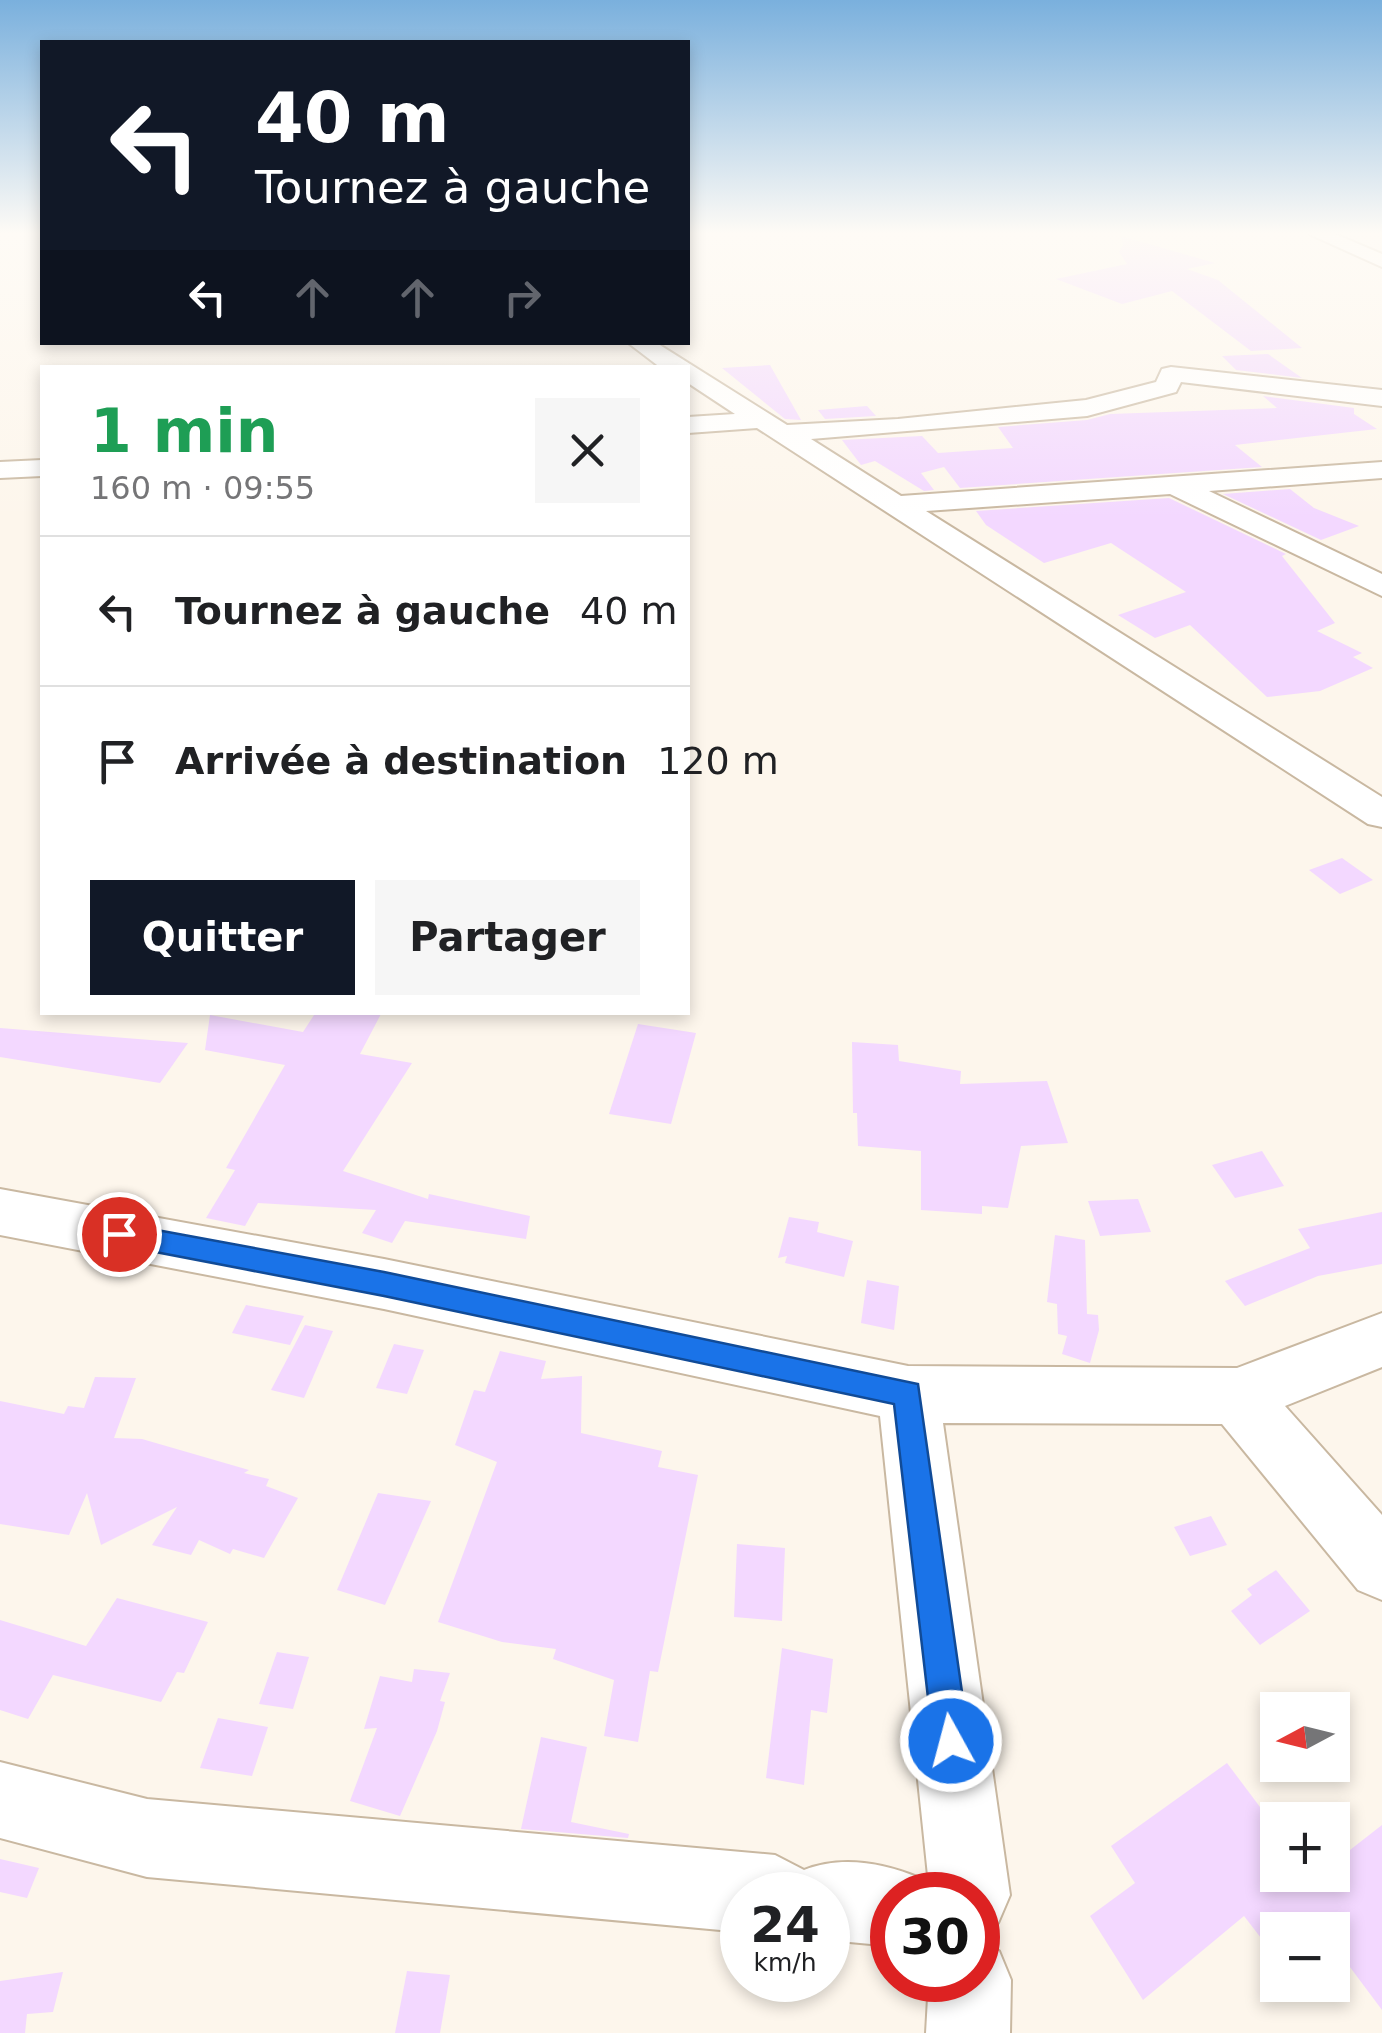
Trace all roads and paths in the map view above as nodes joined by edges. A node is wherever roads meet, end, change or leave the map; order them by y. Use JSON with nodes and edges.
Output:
{"nodes":[{"id":1,"x":643,"y":345,"type":"edge"},
{"id":2,"x":673,"y":365,"type":"edge"},
{"id":3,"x":690,"y":374,"type":"edge"},
{"id":4,"x":1382,"y":398,"type":"edge"},
{"id":5,"x":690,"y":425,"type":"edge"},
{"id":6,"x":772,"y":426,"type":"junction"},
{"id":7,"x":40,"y":468,"type":"edge"},
{"id":8,"x":0,"y":470,"type":"edge"},
{"id":9,"x":1382,"y":470,"type":"edge"},
{"id":10,"x":1174,"y":485,"type":"junction"},
{"id":11,"x":895,"y":505,"type":"junction"},
{"id":12,"x":1382,"y":586,"type":"edge"},
{"id":13,"x":1382,"y":814,"type":"edge"},
{"id":14,"x":2,"y":1216,"type":"edge"},
{"id":15,"x":1382,"y":1340,"type":"edge"},
{"id":16,"x":908,"y":1394,"type":"junction"},
{"id":17,"x":1237,"y":1396,"type":"junction"},
{"id":18,"x":1382,"y":1566,"type":"edge"},
{"id":19,"x":0,"y":1800,"type":"edge"},
{"id":20,"x":967,"y":1872,"type":"edge"},
{"id":21,"x":720,"y":1890,"type":"edge"},
{"id":22,"x":969,"y":2002,"type":"edge"},
{"id":23,"x":968,"y":2033,"type":"edge"}],
"edges":[{"from":1,"to":2,"type":"street"},
{"from":3,"to":6,"type":"street"},
{"from":4,"to":6,"type":"street"},
{"from":5,"to":6,"type":"street"},
{"from":6,"to":11,"type":"street"},
{"from":7,"to":8,"type":"street"},
{"from":9,"to":10,"type":"street"},
{"from":10,"to":11,"type":"street"},
{"from":10,"to":12,"type":"street"},
{"from":11,"to":13,"type":"street"},
{"from":14,"to":16,"type":"street"},
{"from":15,"to":17,"type":"street"},
{"from":16,"to":17,"type":"street"},
{"from":16,"to":20,"type":"street"},
{"from":17,"to":18,"type":"street"},
{"from":19,"to":21,"type":"street"},
{"from":22,"to":23,"type":"street"}]}
